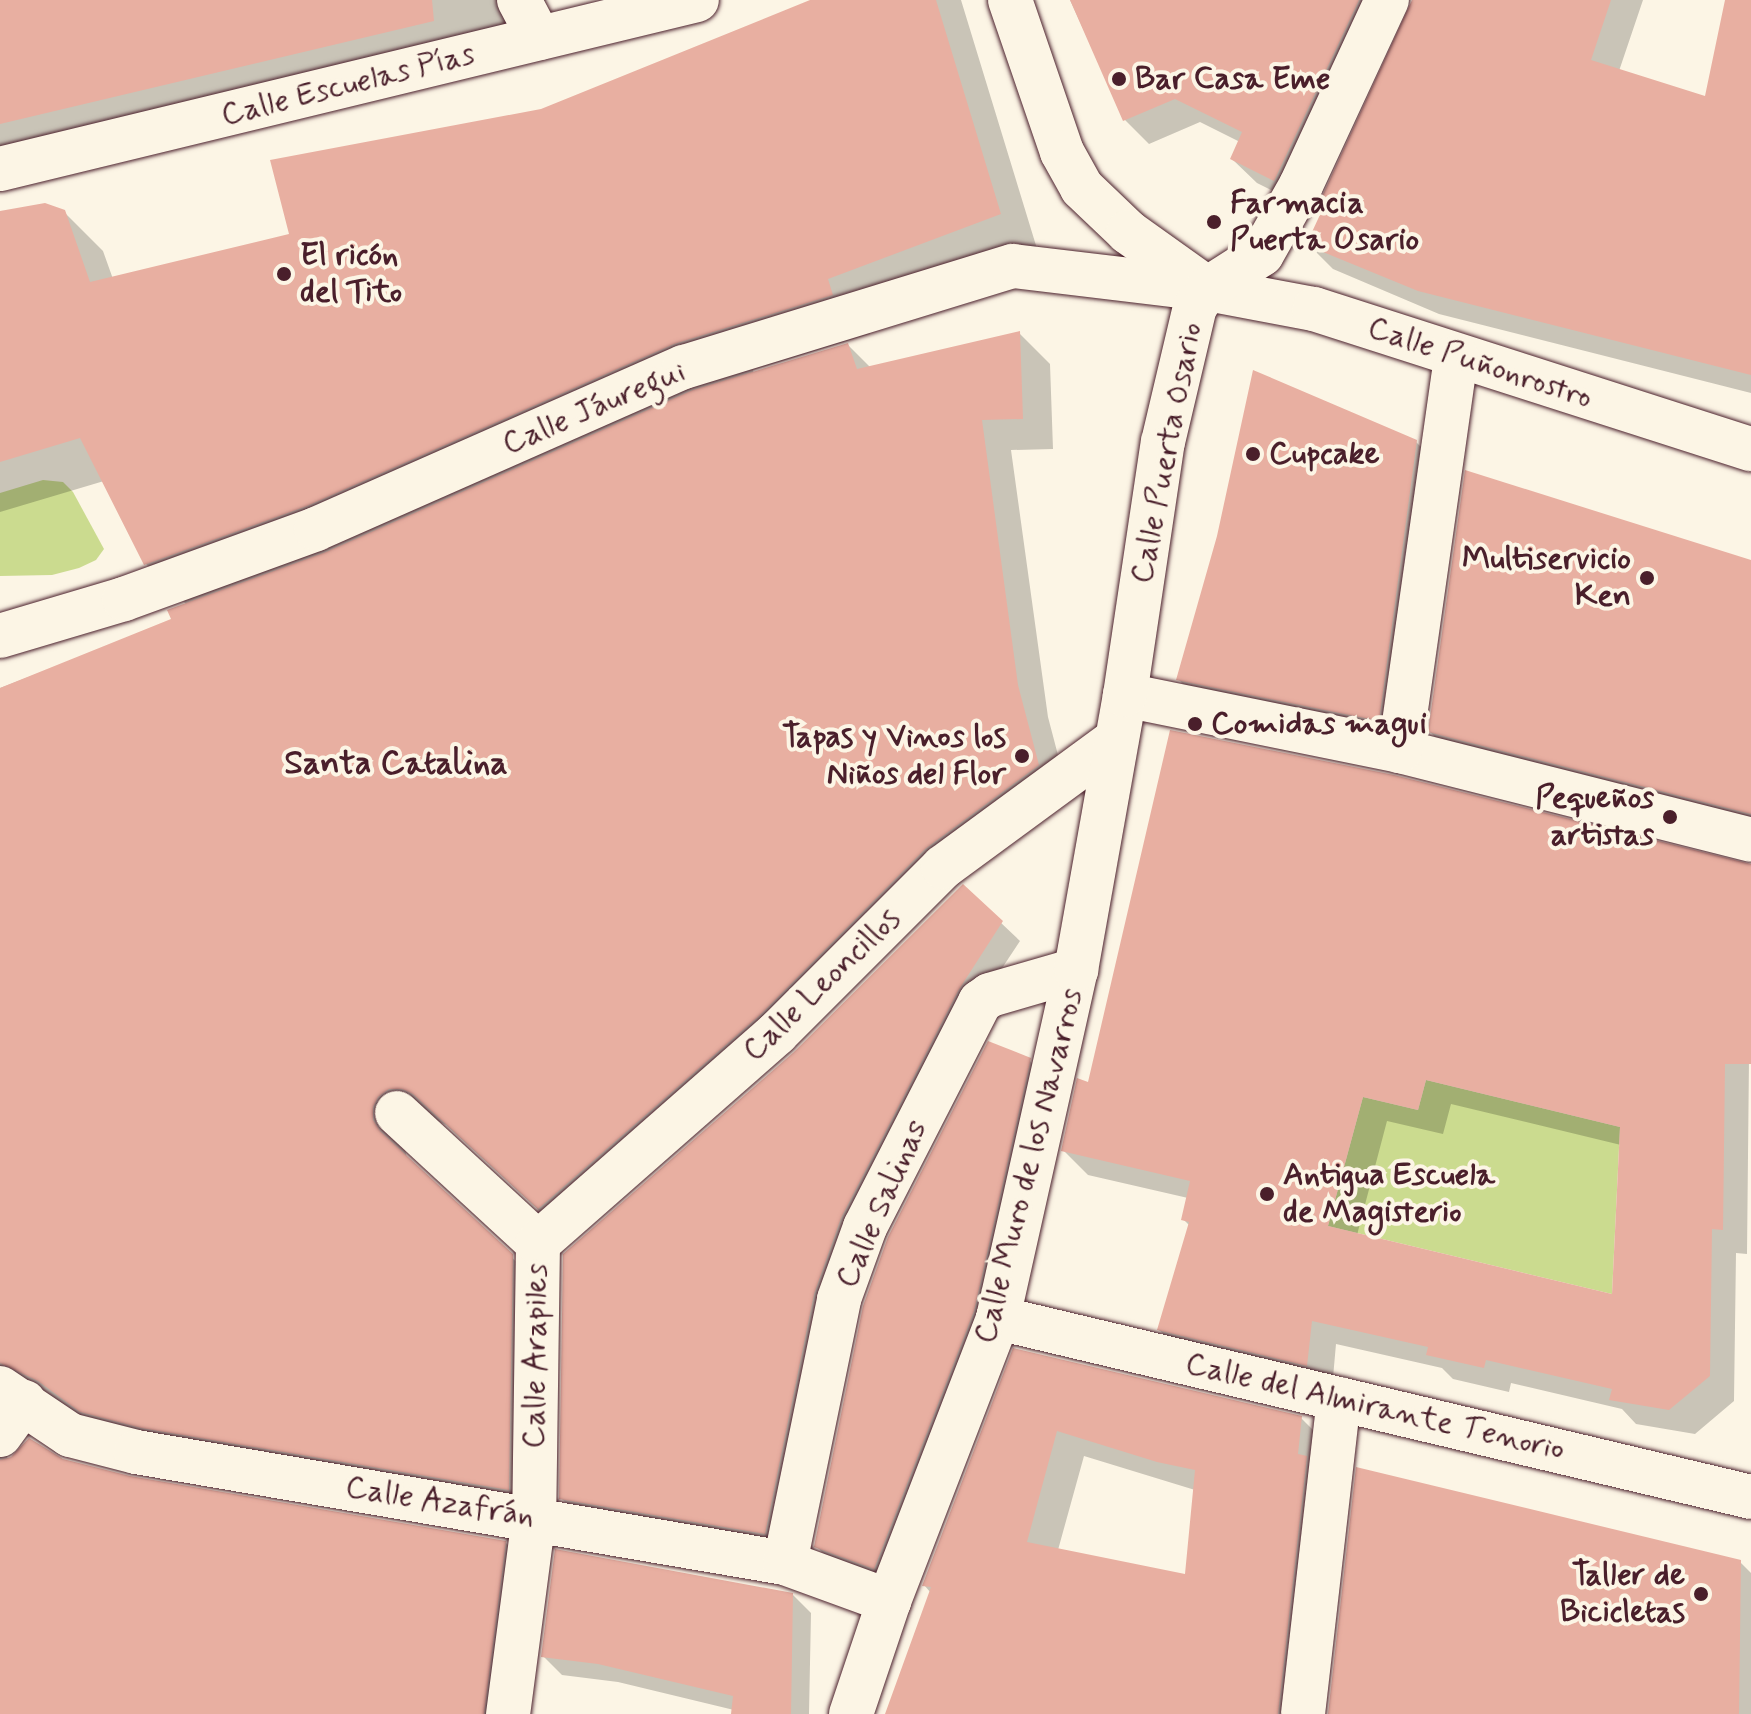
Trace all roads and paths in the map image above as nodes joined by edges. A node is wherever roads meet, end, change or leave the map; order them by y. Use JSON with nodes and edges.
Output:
{"nodes":[{"id":1,"x":519,"y":0,"type":"edge"},
{"id":2,"x":697,"y":0,"type":"edge"},
{"id":3,"x":1010,"y":0,"type":"edge"},
{"id":4,"x":1387,"y":0,"type":"edge"},
{"id":5,"x":539,"y":38,"type":"junction"},
{"id":6,"x":0,"y":169,"type":"edge"},
{"id":7,"x":1207,"y":289,"type":"junction"},
{"id":8,"x":1456,"y":356,"type":"junction"},
{"id":9,"x":1751,"y":449,"type":"edge"},
{"id":10,"x":0,"y":636,"type":"edge"},
{"id":11,"x":1125,"y":695,"type":"junction"},
{"id":12,"x":1116,"y":740,"type":"junction"},
{"id":13,"x":1400,"y":751,"type":"junction"},
{"id":14,"x":1751,"y":840,"type":"edge"},
{"id":15,"x":1076,"y":970,"type":"junction"},
{"id":16,"x":397,"y":1113,"type":"dead end"},
{"id":17,"x":538,"y":1243,"type":"junction"},
{"id":18,"x":998,"y":1318,"type":"junction"},
{"id":19,"x":1339,"y":1399,"type":"junction"},
{"id":20,"x":8,"y":1408,"type":"edge"},
{"id":21,"x":1751,"y":1497,"type":"edge"},
{"id":22,"x":534,"y":1517,"type":"junction"},
{"id":23,"x":785,"y":1563,"type":"junction"},
{"id":24,"x":889,"y":1601,"type":"junction"},
{"id":25,"x":508,"y":1714,"type":"edge"},
{"id":26,"x":851,"y":1714,"type":"edge"},
{"id":27,"x":1303,"y":1714,"type":"edge"}],
"edges":[{"from":1,"to":5,"type":"street"},
{"from":2,"to":5,"type":"street","name":"Calle Escuelas Pías"},
{"from":3,"to":7,"type":"street","name":"Calle Puerta Osario"},
{"from":4,"to":7,"type":"street"},
{"from":5,"to":6,"type":"street","name":"Calle Escuelas Pías"},
{"from":7,"to":8,"type":"street","name":"Calle Puñonrostro"},
{"from":7,"to":10,"type":"street","name":"Calle Jáuregui"},
{"from":7,"to":11,"type":"street","name":"Calle Puerta Osario"},
{"from":8,"to":9,"type":"street","name":"Calle Puñonrostro"},
{"from":8,"to":13,"type":"street"},
{"from":11,"to":12,"type":"street","name":"Calle Muro de los Navarros"},
{"from":11,"to":13,"type":"street"},
{"from":12,"to":15,"type":"street","name":"Calle Muro de los Navarros"},
{"from":12,"to":17,"type":"street","name":"Calle Leoncillos"},
{"from":13,"to":14,"type":"street"},
{"from":15,"to":18,"type":"street","name":"Calle Muro de los Navarros"},
{"from":15,"to":23,"type":"street","name":"Calle Salinas"},
{"from":16,"to":17,"type":"street","name":"Calle Arapiles"},
{"from":17,"to":22,"type":"street","name":"Calle Arapiles"},
{"from":18,"to":19,"type":"street","name":"Calle del Almirante Tenorio"},
{"from":18,"to":24,"type":"street","name":"Calle Muro de los Navarros"},
{"from":19,"to":21,"type":"street","name":"Calle del Almirante Tenorio"},
{"from":19,"to":27,"type":"street"},
{"from":20,"to":22,"type":"street","name":"Calle Azafrán"},
{"from":22,"to":23,"type":"street","name":"Calle Azafrán"},
{"from":22,"to":25,"type":"street","name":"Calle Arapiles"},
{"from":23,"to":24,"type":"street","name":"Calle Azafrán"},
{"from":24,"to":26,"type":"street","name":"Calle Muro de los Navarros"}]}
